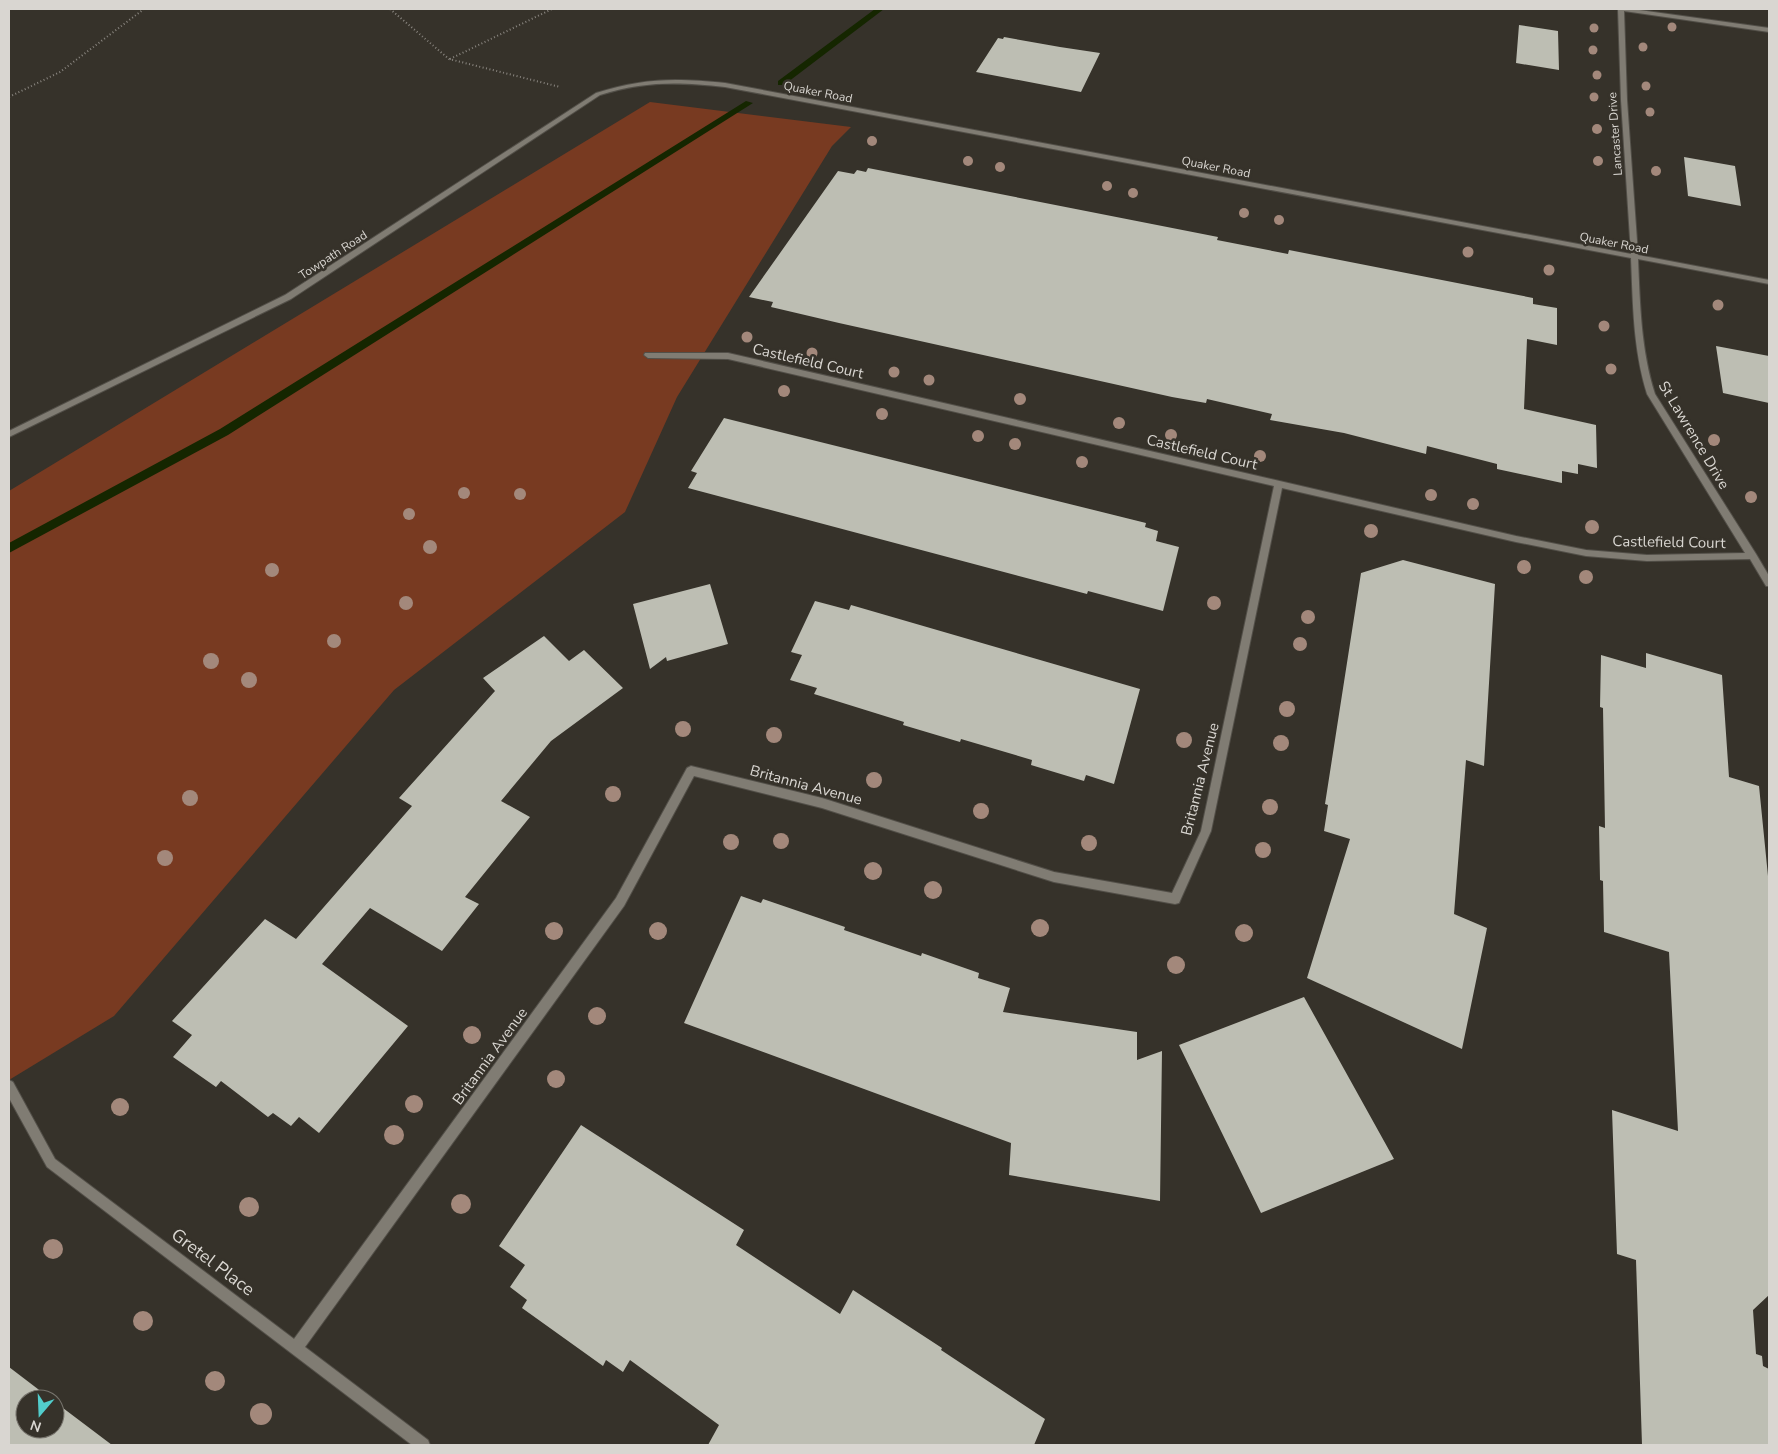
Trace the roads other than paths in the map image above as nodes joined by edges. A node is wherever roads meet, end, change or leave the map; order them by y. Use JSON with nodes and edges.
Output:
{"nodes":[{"id":1,"x":1622,"y":9,"type":"edge"},
{"id":2,"x":1769,"y":30,"type":"edge"},
{"id":3,"x":658,"y":80,"type":"joint"},
{"id":4,"x":1634,"y":258,"type":"junction"},
{"id":5,"x":1769,"y":282,"type":"edge"},
{"id":6,"x":648,"y":355,"type":"dead end"},
{"id":7,"x":9,"y":434,"type":"edge"},
{"id":8,"x":1280,"y":484,"type":"junction"},
{"id":9,"x":1753,"y":556,"type":"junction"},
{"id":10,"x":1769,"y":583,"type":"edge"},
{"id":11,"x":9,"y":1086,"type":"edge"},
{"id":12,"x":296,"y":1348,"type":"junction"},
{"id":13,"x":423,"y":1445,"type":"edge"}],
"edges":[{"from":1,"to":2,"type":"street"},
{"from":1,"to":4,"type":"street","name":"Lancaster Drive"},
{"from":3,"to":4,"type":"street","name":"Quaker Road"},
{"from":3,"to":7,"type":"street","name":"Towpath Road"},
{"from":4,"to":5,"type":"street","name":"Quaker Road"},
{"from":4,"to":9,"type":"street","name":"St Lawrence Drive"},
{"from":6,"to":8,"type":"street","name":"Castlefield Court"},
{"from":8,"to":9,"type":"street","name":"Castlefield Court"},
{"from":8,"to":12,"type":"street","name":"Britannia Avenue"},
{"from":9,"to":10,"type":"street","name":"St Lawrence Drive"},
{"from":11,"to":12,"type":"street","name":"Gretel Place"},
{"from":12,"to":13,"type":"street","name":"Gretel Place"}]}
